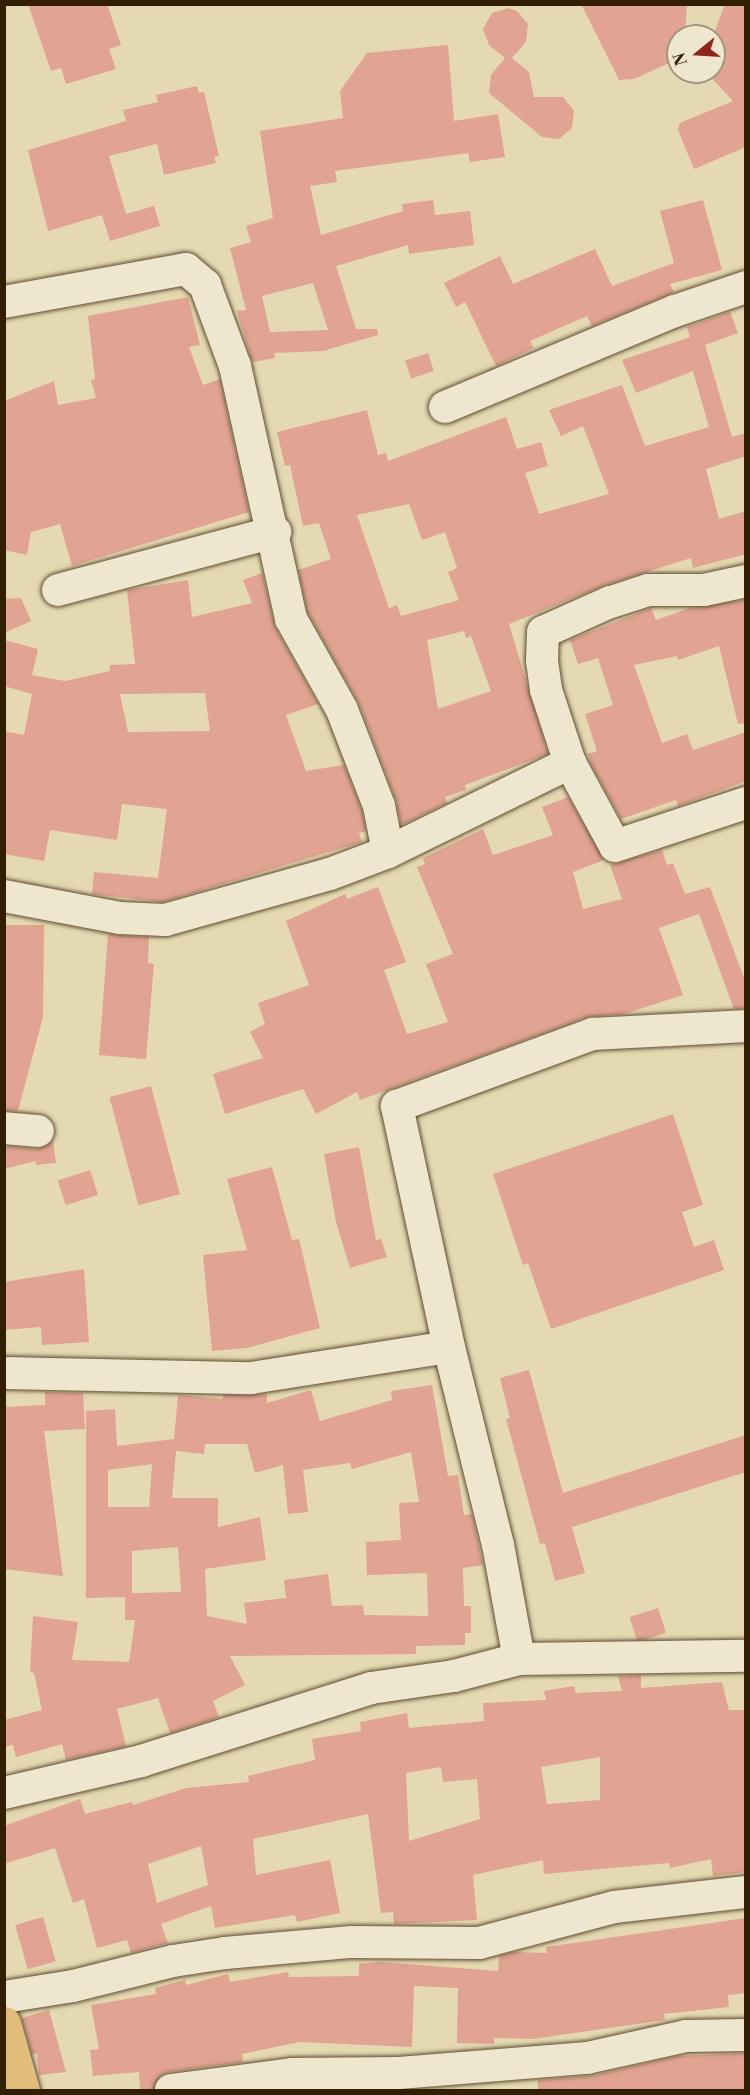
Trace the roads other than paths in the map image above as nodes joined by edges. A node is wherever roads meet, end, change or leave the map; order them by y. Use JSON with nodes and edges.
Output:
{"nodes":[{"id":1,"x":746,"y":287,"type":"edge"},
{"id":2,"x":4,"y":302,"type":"edge"},
{"id":3,"x":445,"y":407,"type":"dead end"},
{"id":4,"x":275,"y":532,"type":"junction"},
{"id":5,"x":746,"y":581,"type":"edge"},
{"id":6,"x":58,"y":591,"type":"dead end"},
{"id":7,"x":570,"y":763,"type":"junction"},
{"id":8,"x":746,"y":803,"type":"edge"},
{"id":9,"x":388,"y":852,"type":"junction"},
{"id":10,"x":4,"y":896,"type":"edge"},
{"id":11,"x":746,"y":1026,"type":"edge"},
{"id":12,"x":4,"y":1128,"type":"edge"},
{"id":13,"x":38,"y":1131,"type":"dead end"},
{"id":14,"x":449,"y":1347,"type":"junction"},
{"id":15,"x":4,"y":1373,"type":"edge"},
{"id":16,"x":746,"y":1656,"type":"edge"},
{"id":17,"x":519,"y":1659,"type":"junction"},
{"id":18,"x":4,"y":1793,"type":"edge"},
{"id":19,"x":746,"y":1892,"type":"edge"},
{"id":20,"x":4,"y":1997,"type":"edge"},
{"id":21,"x":4,"y":2023,"type":"edge"},
{"id":22,"x":746,"y":2035,"type":"edge"},
{"id":23,"x":4,"y":2055,"type":"edge"},
{"id":24,"x":23,"y":2090,"type":"edge"},
{"id":25,"x":171,"y":2091,"type":"edge"}],
"edges":[{"from":1,"to":3,"type":"street"},
{"from":2,"to":4,"type":"street"},
{"from":4,"to":6,"type":"street"},
{"from":4,"to":9,"type":"street"},
{"from":5,"to":7,"type":"street"},
{"from":7,"to":8,"type":"street"},
{"from":7,"to":9,"type":"street"},
{"from":9,"to":10,"type":"street"},
{"from":11,"to":14,"type":"street"},
{"from":12,"to":13,"type":"street"},
{"from":14,"to":15,"type":"street"},
{"from":14,"to":17,"type":"street"},
{"from":16,"to":17,"type":"street"},
{"from":17,"to":18,"type":"street"},
{"from":19,"to":20,"type":"street"},
{"from":21,"to":24,"type":"main road"},
{"from":22,"to":25,"type":"street"},
{"from":23,"to":24,"type":"main road"}]}
